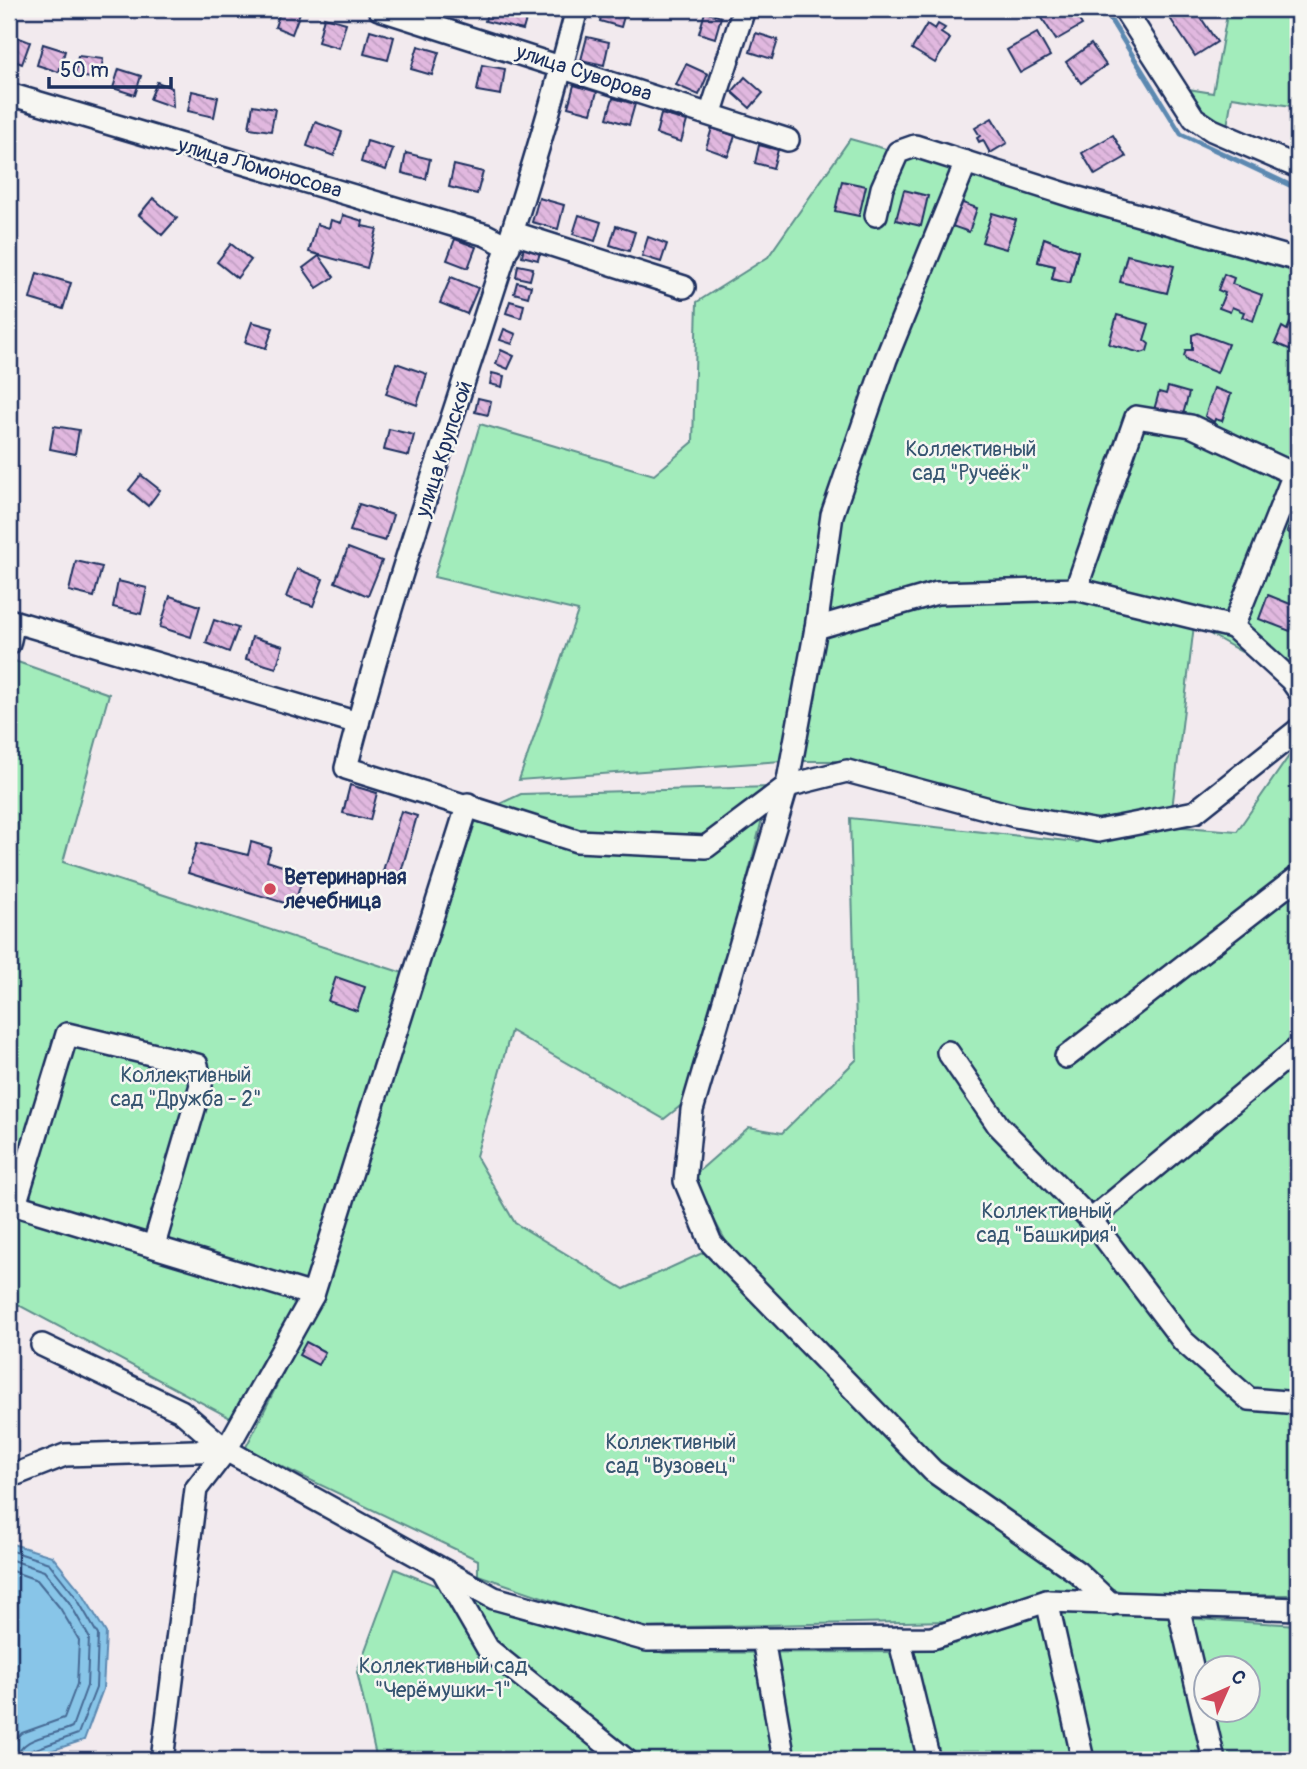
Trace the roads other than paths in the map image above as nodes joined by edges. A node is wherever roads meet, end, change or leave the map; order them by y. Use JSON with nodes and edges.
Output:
{"nodes":[{"id":1,"x":379,"y":9,"type":"edge"},
{"id":2,"x":577,"y":9,"type":"edge"},
{"id":3,"x":744,"y":9,"type":"edge"},
{"id":4,"x":1124,"y":9,"type":"edge"},
{"id":5,"x":561,"y":68,"type":"junction"},
{"id":6,"x":9,"y":94,"type":"edge"},
{"id":7,"x":711,"y":112,"type":"junction"},
{"id":8,"x":788,"y":140,"type":"dead end"},
{"id":9,"x":966,"y":162,"type":"junction"},
{"id":10,"x":1298,"y":167,"type":"edge"},
{"id":11,"x":876,"y":215,"type":"dead end"},
{"id":12,"x":511,"y":240,"type":"junction"},
{"id":13,"x":1298,"y":260,"type":"edge"},
{"id":14,"x":684,"y":287,"type":"dead end"},
{"id":15,"x":1076,"y":589,"type":"junction"},
{"id":16,"x":11,"y":621,"type":"edge"},
{"id":17,"x":1233,"y":627,"type":"junction"},
{"id":18,"x":816,"y":628,"type":"junction"},
{"id":19,"x":9,"y":644,"type":"edge"},
{"id":20,"x":1298,"y":690,"type":"edge"},
{"id":21,"x":358,"y":723,"type":"junction"},
{"id":22,"x":1298,"y":730,"type":"edge"},
{"id":23,"x":787,"y":786,"type":"junction"},
{"id":24,"x":468,"y":804,"type":"junction"},
{"id":25,"x":1298,"y":877,"type":"edge"},
{"id":26,"x":1298,"y":1048,"type":"edge"},
{"id":27,"x":948,"y":1052,"type":"dead end"},
{"id":28,"x":1066,"y":1057,"type":"dead end"},
{"id":29,"x":12,"y":1204,"type":"edge"},
{"id":30,"x":1091,"y":1220,"type":"junction"},
{"id":31,"x":154,"y":1245,"type":"junction"},
{"id":32,"x":313,"y":1295,"type":"junction"},
{"id":33,"x":42,"y":1345,"type":"dead end"},
{"id":34,"x":1298,"y":1403,"type":"edge"},
{"id":35,"x":226,"y":1450,"type":"junction"},
{"id":36,"x":9,"y":1477,"type":"edge"},
{"id":37,"x":444,"y":1573,"type":"junction"},
{"id":38,"x":1047,"y":1601,"type":"junction"},
{"id":39,"x":1111,"y":1604,"type":"junction"},
{"id":40,"x":1178,"y":1606,"type":"junction"},
{"id":41,"x":1298,"y":1609,"type":"edge"},
{"id":42,"x":899,"y":1638,"type":"junction"},
{"id":43,"x":763,"y":1639,"type":"junction"},
{"id":44,"x":162,"y":1760,"type":"edge"},
{"id":45,"x":626,"y":1760,"type":"edge"},
{"id":46,"x":783,"y":1760,"type":"edge"},
{"id":47,"x":929,"y":1760,"type":"edge"},
{"id":48,"x":1083,"y":1760,"type":"edge"},
{"id":49,"x":1214,"y":1760,"type":"edge"}],
"edges":[{"from":1,"to":5,"type":"street","name":"улица Суворова"},
{"from":2,"to":5,"type":"street","name":"улица Крупской"},
{"from":3,"to":7,"type":"street"},
{"from":4,"to":10,"type":"street"},
{"from":5,"to":7,"type":"street","name":"улица Суворова"},
{"from":5,"to":12,"type":"street","name":"улица Крупской"},
{"from":6,"to":12,"type":"street","name":"улица Ломоносова"},
{"from":7,"to":8,"type":"street","name":"улица Суворова"},
{"from":9,"to":11,"type":"street"},
{"from":9,"to":13,"type":"street"},
{"from":9,"to":18,"type":"street"},
{"from":12,"to":14,"type":"street","name":"улица Ломоносова"},
{"from":12,"to":21,"type":"street","name":"улица Крупской"},
{"from":15,"to":17,"type":"street"},
{"from":15,"to":17,"type":"street"},
{"from":15,"to":18,"type":"street"},
{"from":16,"to":19,"type":"street"},
{"from":16,"to":21,"type":"street"},
{"from":17,"to":20,"type":"street"},
{"from":18,"to":23,"type":"street"},
{"from":21,"to":24,"type":"street","name":"улица Крупской"},
{"from":22,"to":23,"type":"street"},
{"from":23,"to":24,"type":"street"},
{"from":23,"to":39,"type":"street"},
{"from":24,"to":32,"type":"street"},
{"from":25,"to":28,"type":"street"},
{"from":26,"to":30,"type":"street"},
{"from":27,"to":30,"type":"street"},
{"from":29,"to":31,"type":"street"},
{"from":29,"to":31,"type":"street"},
{"from":30,"to":34,"type":"street"},
{"from":31,"to":32,"type":"street"},
{"from":32,"to":35,"type":"street"},
{"from":33,"to":35,"type":"street"},
{"from":35,"to":36,"type":"street"},
{"from":35,"to":37,"type":"street"},
{"from":35,"to":44,"type":"street"},
{"from":37,"to":43,"type":"street"},
{"from":37,"to":45,"type":"street"},
{"from":38,"to":39,"type":"street"},
{"from":38,"to":42,"type":"street"},
{"from":38,"to":48,"type":"street"},
{"from":39,"to":40,"type":"street"},
{"from":40,"to":41,"type":"street"},
{"from":40,"to":49,"type":"street"},
{"from":42,"to":43,"type":"street"},
{"from":42,"to":47,"type":"street"},
{"from":43,"to":46,"type":"street"}]}
